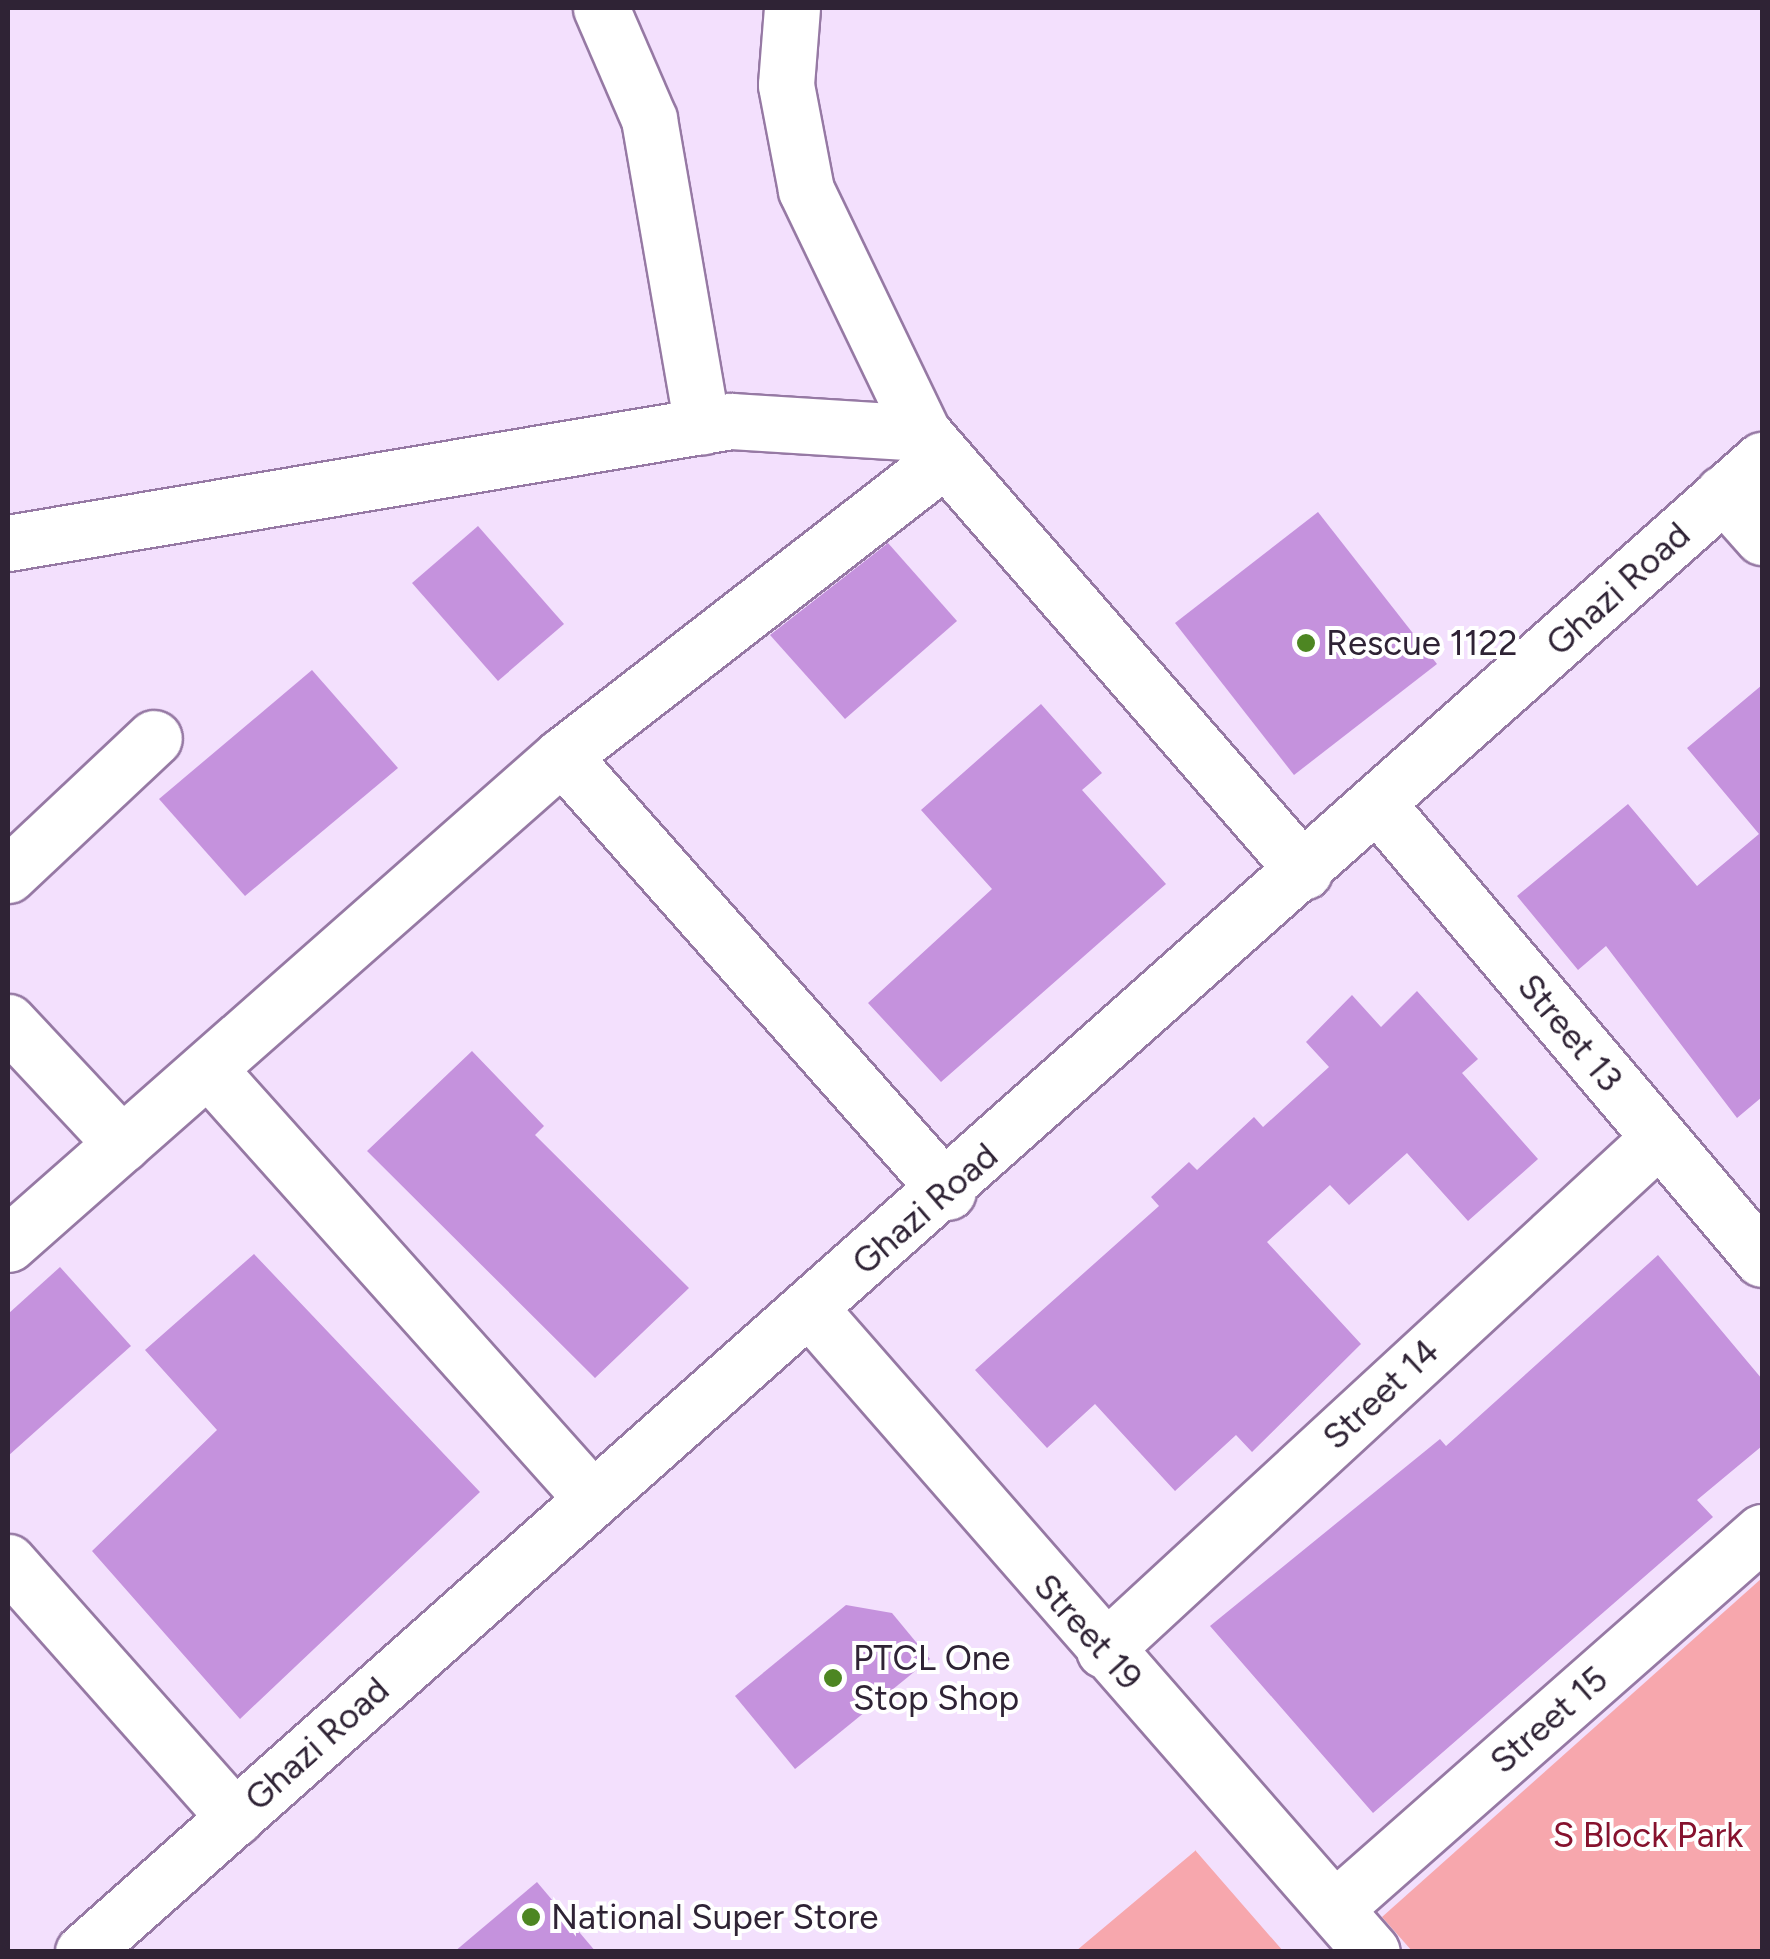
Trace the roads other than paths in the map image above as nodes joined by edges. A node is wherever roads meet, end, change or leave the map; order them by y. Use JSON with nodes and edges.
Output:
{"nodes":[{"id":1,"x":601,"y":8,"type":"edge"},
{"id":2,"x":792,"y":8,"type":"edge"},
{"id":3,"x":702,"y":426,"type":"junction"},
{"id":4,"x":934,"y":446,"type":"junction"},
{"id":5,"x":1743,"y":477,"type":"edge"},
{"id":6,"x":1762,"y":538,"type":"edge"},
{"id":7,"x":8,"y":543,"type":"edge"},
{"id":8,"x":154,"y":738,"type":"dead end"},
{"id":9,"x":562,"y":756,"type":"junction"},
{"id":10,"x":1379,"y":806,"type":"junction"},
{"id":11,"x":1304,"y":871,"type":"junction"},
{"id":12,"x":8,"y":875,"type":"edge"},
{"id":13,"x":8,"y":1022,"type":"edge"},
{"id":14,"x":208,"y":1069,"type":"junction"},
{"id":15,"x":1658,"y":1138,"type":"junction"},
{"id":16,"x":122,"y":1144,"type":"junction"},
{"id":17,"x":948,"y":1192,"type":"junction"},
{"id":18,"x":8,"y":1244,"type":"edge"},
{"id":19,"x":1762,"y":1259,"type":"edge"},
{"id":20,"x":808,"y":1308,"type":"junction"},
{"id":21,"x":590,"y":1496,"type":"junction"},
{"id":22,"x":1762,"y":1532,"type":"edge"},
{"id":23,"x":8,"y":1562,"type":"edge"},
{"id":24,"x":1104,"y":1650,"type":"junction"},
{"id":25,"x":235,"y":1818,"type":"junction"},
{"id":26,"x":1335,"y":1908,"type":"junction"},
{"id":27,"x":83,"y":1952,"type":"edge"},
{"id":28,"x":1372,"y":1952,"type":"edge"}],
"edges":[{"from":1,"to":3,"type":"street"},
{"from":2,"to":4,"type":"street"},
{"from":3,"to":4,"type":"street"},
{"from":3,"to":7,"type":"street"},
{"from":4,"to":9,"type":"street"},
{"from":4,"to":11,"type":"street"},
{"from":5,"to":6,"type":"street"},
{"from":5,"to":10,"type":"street","name":"Ghazi Road"},
{"from":8,"to":12,"type":"street"},
{"from":9,"to":14,"type":"street"},
{"from":9,"to":17,"type":"street"},
{"from":10,"to":11,"type":"street","name":"Ghazi Road"},
{"from":10,"to":15,"type":"street","name":"Street 13"},
{"from":11,"to":17,"type":"street","name":"Ghazi Road"},
{"from":13,"to":16,"type":"street"},
{"from":14,"to":16,"type":"street"},
{"from":14,"to":21,"type":"street"},
{"from":15,"to":19,"type":"street","name":"Street 13"},
{"from":15,"to":24,"type":"street","name":"Street 14"},
{"from":16,"to":18,"type":"street"},
{"from":17,"to":20,"type":"street","name":"Ghazi Road"},
{"from":20,"to":21,"type":"street","name":"Ghazi Road"},
{"from":20,"to":24,"type":"street","name":"Street 19"},
{"from":21,"to":25,"type":"street","name":"Ghazi Road"},
{"from":22,"to":26,"type":"street","name":"Street 15"},
{"from":23,"to":25,"type":"street"},
{"from":24,"to":26,"type":"street","name":"Street 19"},
{"from":25,"to":27,"type":"street","name":"Ghazi Road"},
{"from":26,"to":28,"type":"street","name":"Street 19"}]}
